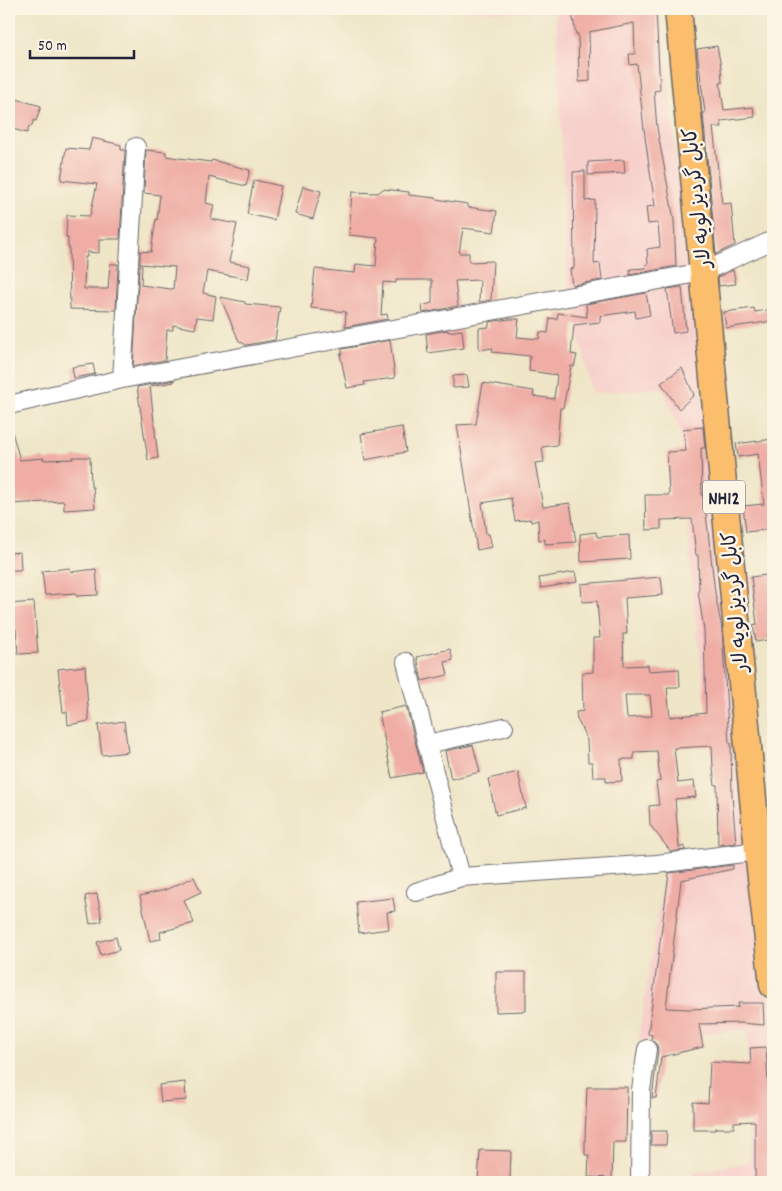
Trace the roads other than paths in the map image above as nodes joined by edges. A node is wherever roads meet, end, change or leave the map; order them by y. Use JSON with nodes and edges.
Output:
{"nodes":[{"id":1,"x":678,"y":9,"type":"edge"},
{"id":2,"x":136,"y":147,"type":"dead end"},
{"id":3,"x":773,"y":240,"type":"edge"},
{"id":4,"x":703,"y":272,"type":"junction"},
{"id":5,"x":122,"y":378,"type":"junction"},
{"id":6,"x":9,"y":406,"type":"edge"},
{"id":7,"x":406,"y":662,"type":"dead end"},
{"id":8,"x":504,"y":727,"type":"dead end"},
{"id":9,"x":427,"y":744,"type":"junction"},
{"id":10,"x":758,"y":851,"type":"junction"},
{"id":11,"x":461,"y":877,"type":"junction"},
{"id":12,"x":416,"y":892,"type":"dead end"},
{"id":13,"x":773,"y":985,"type":"edge"},
{"id":14,"x":647,"y":1049,"type":"dead end"},
{"id":15,"x":640,"y":1182,"type":"edge"}],
"edges":[{"from":1,"to":4,"type":"highway","name":"کابل گردیز لویه لار","number":"NH12"},
{"from":2,"to":5,"type":"street"},
{"from":3,"to":4,"type":"street"},
{"from":4,"to":5,"type":"street"},
{"from":4,"to":10,"type":"highway","name":"کابل گردیز لویه لار","number":"NH12"},
{"from":5,"to":6,"type":"street"},
{"from":7,"to":9,"type":"street"},
{"from":8,"to":9,"type":"street"},
{"from":9,"to":11,"type":"street"},
{"from":10,"to":11,"type":"street"},
{"from":10,"to":13,"type":"highway","name":"کابل گردیز لویه لار","number":"NH12"},
{"from":11,"to":12,"type":"street"},
{"from":14,"to":15,"type":"street"}]}
